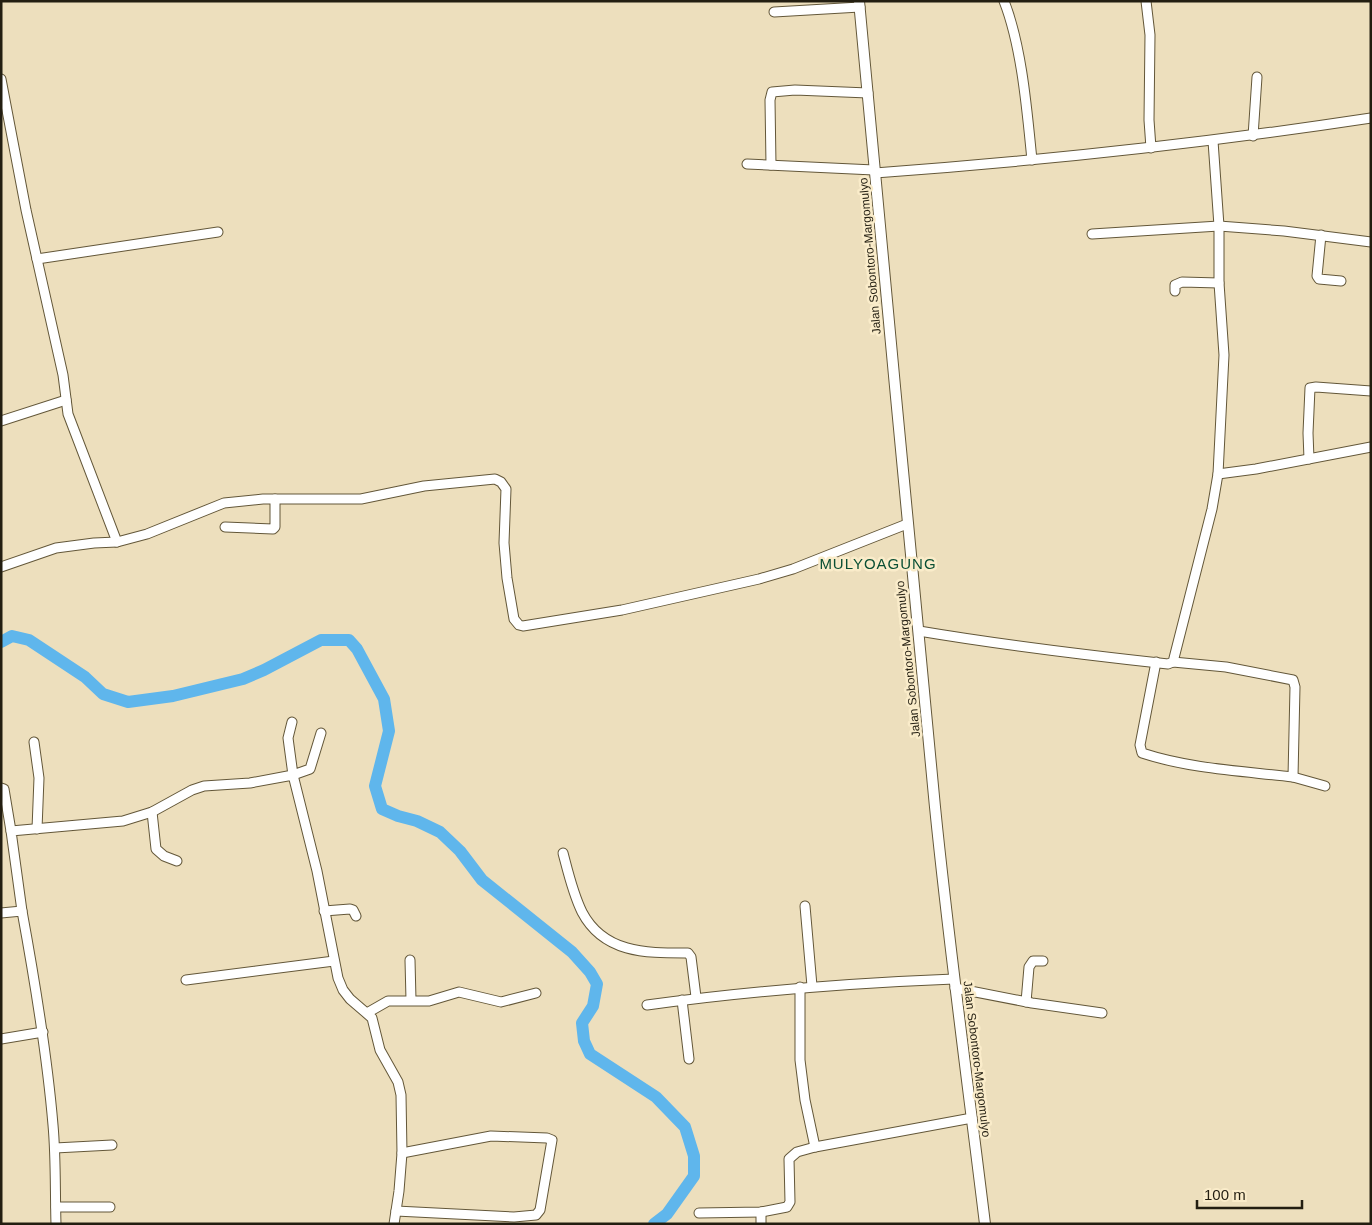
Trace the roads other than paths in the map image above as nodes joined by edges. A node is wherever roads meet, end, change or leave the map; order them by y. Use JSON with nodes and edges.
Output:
{"nodes":[{"id":1,"x":1004,"y":1,"type":"edge"},
{"id":2,"x":1146,"y":1,"type":"edge"},
{"id":3,"x":860,"y":4,"type":"edge"},
{"id":4,"x":774,"y":12,"type":"dead end"},
{"id":5,"x":1257,"y":77,"type":"dead end"},
{"id":6,"x":1,"y":79,"type":"edge"},
{"id":7,"x":868,"y":93,"type":"junction"},
{"id":8,"x":1371,"y":118,"type":"edge"},
{"id":9,"x":1253,"y":136,"type":"junction"},
{"id":10,"x":1213,"y":141,"type":"junction"},
{"id":11,"x":1152,"y":148,"type":"junction"},
{"id":12,"x":1032,"y":160,"type":"junction"},
{"id":13,"x":747,"y":164,"type":"dead end"},
{"id":14,"x":772,"y":165,"type":"junction"},
{"id":15,"x":874,"y":172,"type":"junction"},
{"id":16,"x":1219,"y":226,"type":"junction"},
{"id":17,"x":218,"y":232,"type":"dead end"},
{"id":18,"x":1092,"y":234,"type":"dead end"},
{"id":19,"x":1320,"y":236,"type":"junction"},
{"id":20,"x":1371,"y":242,"type":"edge"},
{"id":21,"x":37,"y":259,"type":"junction"},
{"id":22,"x":1341,"y":282,"type":"dead end"},
{"id":23,"x":1220,"y":283,"type":"junction"},
{"id":24,"x":1175,"y":291,"type":"dead end"},
{"id":25,"x":1371,"y":391,"type":"edge"},
{"id":26,"x":66,"y":400,"type":"junction"},
{"id":27,"x":1,"y":421,"type":"edge"},
{"id":28,"x":1371,"y":446,"type":"edge"},
{"id":29,"x":1310,"y":459,"type":"junction"},
{"id":30,"x":1218,"y":474,"type":"junction"},
{"id":31,"x":274,"y":499,"type":"junction"},
{"id":32,"x":907,"y":524,"type":"junction"},
{"id":33,"x":225,"y":527,"type":"dead end"},
{"id":34,"x":117,"y":542,"type":"junction"},
{"id":35,"x":1,"y":567,"type":"edge"},
{"id":36,"x":919,"y":631,"type":"junction"},
{"id":37,"x":1156,"y":662,"type":"junction"},
{"id":38,"x":1172,"y":662,"type":"junction"},
{"id":39,"x":292,"y":722,"type":"dead end"},
{"id":40,"x":321,"y":733,"type":"dead end"},
{"id":41,"x":34,"y":742,"type":"dead end"},
{"id":42,"x":293,"y":775,"type":"junction"},
{"id":43,"x":1293,"y":777,"type":"junction"},
{"id":44,"x":1325,"y":786,"type":"dead end"},
{"id":45,"x":1,"y":788,"type":"edge"},
{"id":46,"x":152,"y":812,"type":"junction"},
{"id":47,"x":37,"y":829,"type":"junction"},
{"id":48,"x":11,"y":831,"type":"junction"},
{"id":49,"x":563,"y":853,"type":"dead end"},
{"id":50,"x":177,"y":861,"type":"dead end"},
{"id":51,"x":804,"y":906,"type":"dead end"},
{"id":52,"x":22,"y":911,"type":"junction"},
{"id":53,"x":324,"y":912,"type":"junction"},
{"id":54,"x":1,"y":913,"type":"edge"},
{"id":55,"x":356,"y":916,"type":"dead end"},
{"id":56,"x":410,"y":960,"type":"dead end"},
{"id":57,"x":334,"y":961,"type":"junction"},
{"id":58,"x":1043,"y":961,"type":"dead end"},
{"id":59,"x":186,"y":980,"type":"dead end"},
{"id":60,"x":954,"y":983,"type":"junction"},
{"id":61,"x":812,"y":986,"type":"junction"},
{"id":62,"x":800,"y":987,"type":"junction"},
{"id":63,"x":536,"y":993,"type":"dead end"},
{"id":64,"x":696,"y":998,"type":"junction"},
{"id":65,"x":411,"y":1000,"type":"junction"},
{"id":66,"x":682,"y":1000,"type":"junction"},
{"id":67,"x":1026,"y":1002,"type":"junction"},
{"id":68,"x":647,"y":1005,"type":"dead end"},
{"id":69,"x":367,"y":1013,"type":"junction"},
{"id":70,"x":1102,"y":1013,"type":"dead end"},
{"id":71,"x":44,"y":1032,"type":"junction"},
{"id":72,"x":1,"y":1039,"type":"edge"},
{"id":73,"x":689,"y":1059,"type":"dead end"},
{"id":74,"x":972,"y":1118,"type":"junction"},
{"id":75,"x":112,"y":1145,"type":"dead end"},
{"id":76,"x":55,"y":1148,"type":"junction"},
{"id":77,"x":815,"y":1148,"type":"junction"},
{"id":78,"x":402,"y":1153,"type":"junction"},
{"id":79,"x":56,"y":1207,"type":"junction"},
{"id":80,"x":110,"y":1208,"type":"dead end"},
{"id":81,"x":396,"y":1211,"type":"junction"},
{"id":82,"x":761,"y":1212,"type":"junction"},
{"id":83,"x":699,"y":1214,"type":"dead end"},
{"id":84,"x":56,"y":1224,"type":"edge"},
{"id":85,"x":394,"y":1224,"type":"edge"},
{"id":86,"x":762,"y":1224,"type":"edge"},
{"id":87,"x":985,"y":1224,"type":"edge"}],
"edges":[{"from":1,"to":12,"type":"street"},
{"from":2,"to":11,"type":"street"},
{"from":3,"to":4,"type":"street"},
{"from":3,"to":7,"type":"street","name":"Jalan Sobontoro-Margomulyo"},
{"from":5,"to":9,"type":"street"},
{"from":6,"to":21,"type":"street"},
{"from":7,"to":14,"type":"street"},
{"from":7,"to":15,"type":"street","name":"Jalan Sobontoro-Margomulyo"},
{"from":8,"to":9,"type":"street"},
{"from":9,"to":10,"type":"street"},
{"from":10,"to":11,"type":"street"},
{"from":10,"to":16,"type":"street"},
{"from":11,"to":12,"type":"street"},
{"from":12,"to":15,"type":"street"},
{"from":13,"to":14,"type":"street"},
{"from":14,"to":15,"type":"street"},
{"from":15,"to":32,"type":"street","name":"Jalan Sobontoro-Margomulyo"},
{"from":16,"to":18,"type":"street"},
{"from":16,"to":19,"type":"street"},
{"from":16,"to":23,"type":"street"},
{"from":17,"to":21,"type":"street"},
{"from":19,"to":20,"type":"street"},
{"from":19,"to":22,"type":"street"},
{"from":21,"to":26,"type":"street"},
{"from":23,"to":24,"type":"street"},
{"from":23,"to":30,"type":"street"},
{"from":25,"to":29,"type":"street"},
{"from":26,"to":27,"type":"street"},
{"from":26,"to":34,"type":"street"},
{"from":28,"to":29,"type":"street"},
{"from":29,"to":30,"type":"street"},
{"from":30,"to":38,"type":"street"},
{"from":31,"to":32,"type":"street"},
{"from":31,"to":33,"type":"street"},
{"from":31,"to":34,"type":"street"},
{"from":32,"to":36,"type":"street","name":"Jalan Sobontoro-Margomulyo"},
{"from":34,"to":35,"type":"street"},
{"from":36,"to":37,"type":"street"},
{"from":36,"to":60,"type":"street","name":"Jalan Sobontoro-Margomulyo"},
{"from":37,"to":38,"type":"street"},
{"from":37,"to":43,"type":"street"},
{"from":38,"to":43,"type":"street"},
{"from":39,"to":42,"type":"street"},
{"from":40,"to":42,"type":"street"},
{"from":41,"to":47,"type":"street"},
{"from":42,"to":46,"type":"street"},
{"from":42,"to":53,"type":"street"},
{"from":43,"to":44,"type":"street"},
{"from":45,"to":48,"type":"street"},
{"from":46,"to":47,"type":"street"},
{"from":46,"to":50,"type":"street"},
{"from":47,"to":48,"type":"street"},
{"from":48,"to":52,"type":"street"},
{"from":49,"to":64,"type":"street"},
{"from":51,"to":61,"type":"street"},
{"from":52,"to":54,"type":"street"},
{"from":52,"to":71,"type":"street"},
{"from":53,"to":55,"type":"street"},
{"from":53,"to":57,"type":"street"},
{"from":56,"to":65,"type":"street"},
{"from":57,"to":59,"type":"street"},
{"from":57,"to":69,"type":"street"},
{"from":58,"to":67,"type":"street"},
{"from":60,"to":61,"type":"street"},
{"from":60,"to":67,"type":"street"},
{"from":60,"to":74,"type":"street","name":"Jalan Sobontoro-Margomulyo"},
{"from":61,"to":62,"type":"street"},
{"from":62,"to":64,"type":"street"},
{"from":62,"to":77,"type":"street"},
{"from":63,"to":65,"type":"street"},
{"from":64,"to":66,"type":"street"},
{"from":65,"to":69,"type":"street"},
{"from":66,"to":68,"type":"street"},
{"from":66,"to":73,"type":"street"},
{"from":67,"to":70,"type":"street"},
{"from":69,"to":78,"type":"street"},
{"from":71,"to":72,"type":"street"},
{"from":71,"to":76,"type":"street"},
{"from":74,"to":77,"type":"street"},
{"from":74,"to":87,"type":"street","name":"Jalan Sobontoro-Margomulyo"},
{"from":75,"to":76,"type":"street"},
{"from":76,"to":79,"type":"street"},
{"from":77,"to":82,"type":"street"},
{"from":78,"to":81,"type":"street"},
{"from":78,"to":81,"type":"street"},
{"from":79,"to":80,"type":"street"},
{"from":79,"to":84,"type":"street"},
{"from":81,"to":85,"type":"street"},
{"from":82,"to":83,"type":"street"},
{"from":82,"to":86,"type":"street"}]}
